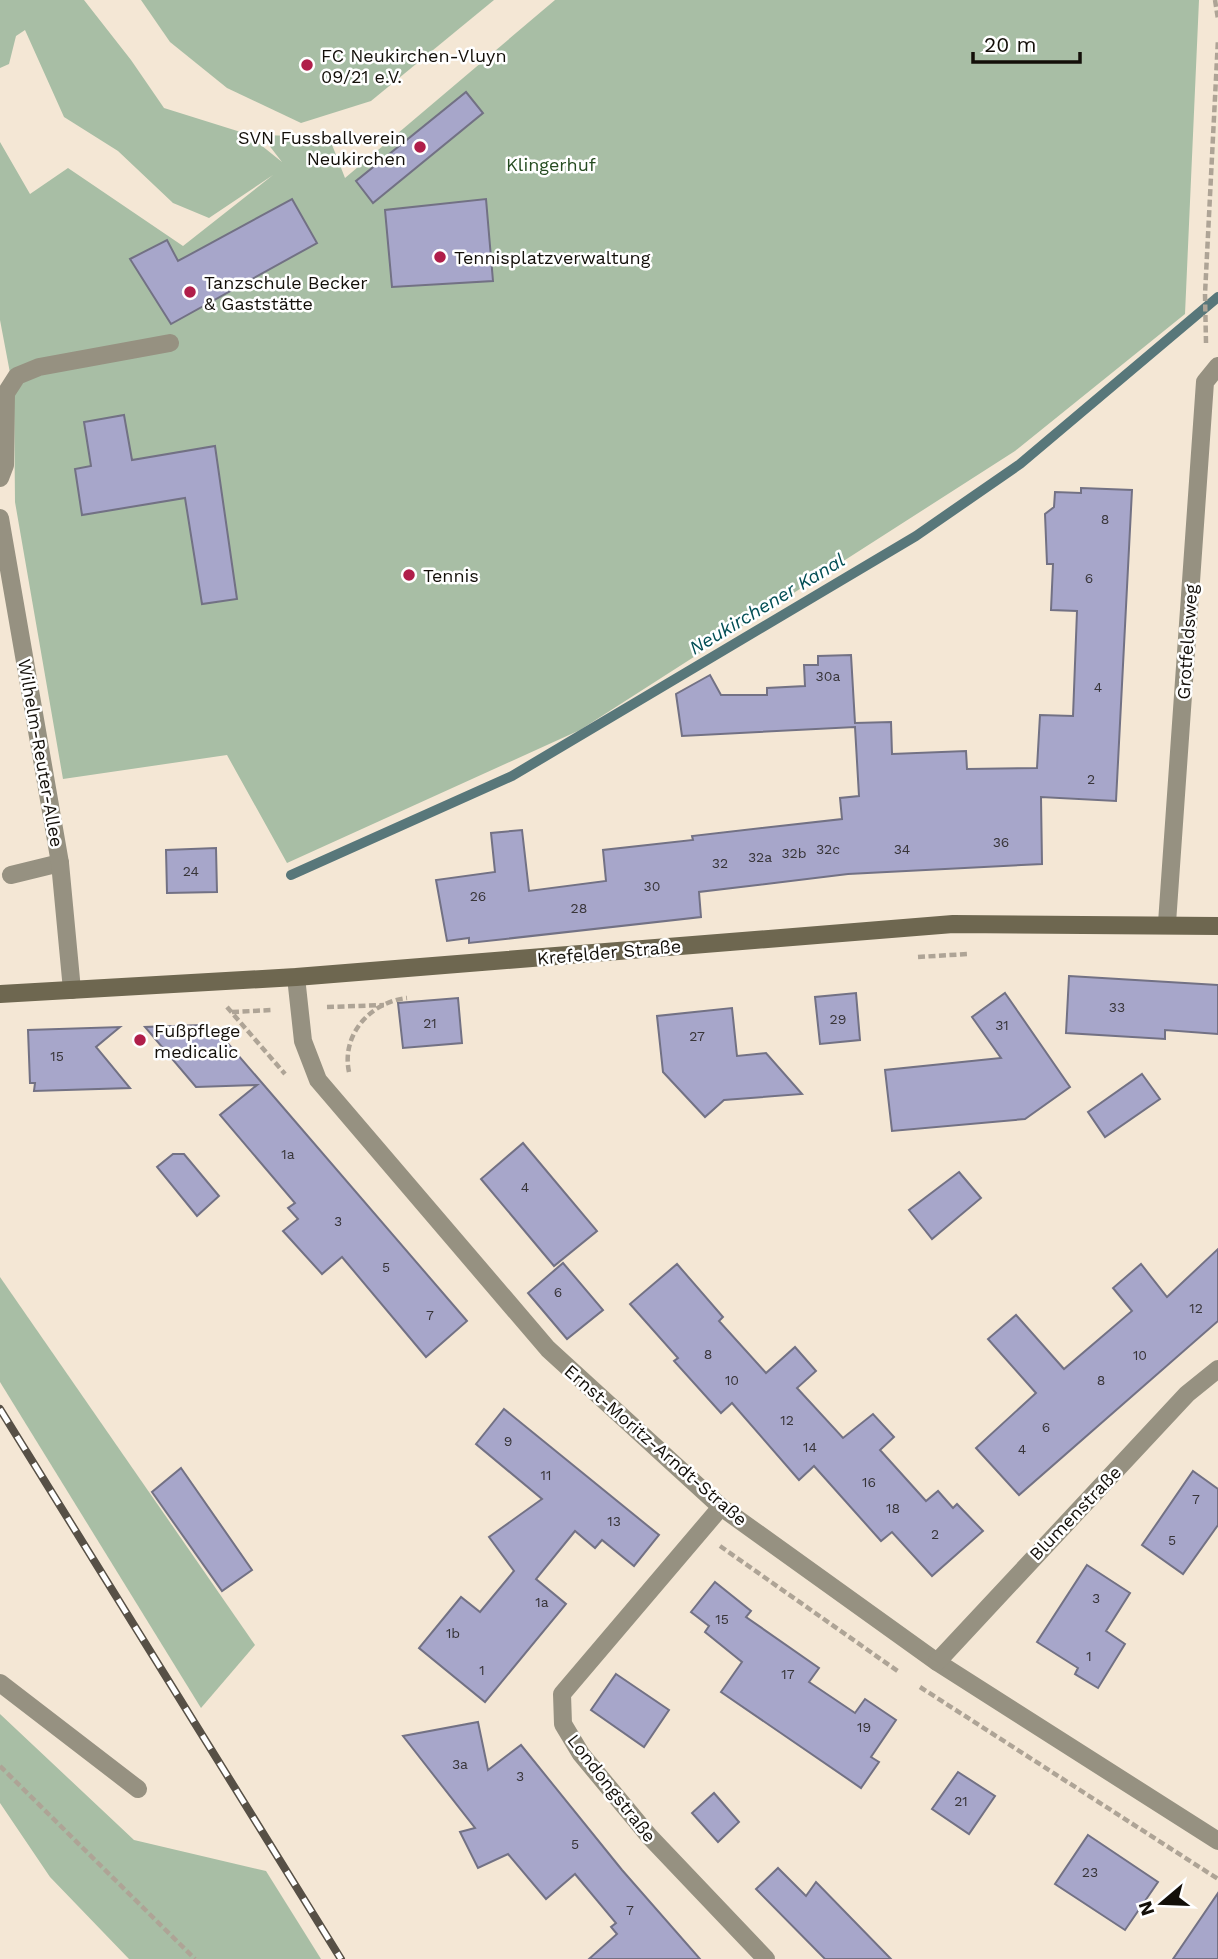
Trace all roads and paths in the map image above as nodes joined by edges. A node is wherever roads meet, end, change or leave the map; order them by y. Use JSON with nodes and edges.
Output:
{"nodes":[{"id":1,"x":1215,"y":0,"type":"edge"},
{"id":2,"x":1218,"y":19,"type":"edge"},
{"id":3,"x":1218,"y":39,"type":"edge"},
{"id":4,"x":1206,"y":326,"type":"dead end"},
{"id":5,"x":170,"y":343,"type":"dead end"},
{"id":6,"x":1218,"y":366,"type":"edge"},
{"id":7,"x":0,"y":478,"type":"edge"},
{"id":8,"x":0,"y":518,"type":"edge"},
{"id":9,"x":60,"y":863,"type":"junction"},
{"id":10,"x":11,"y":875,"type":"dead end"},
{"id":11,"x":1167,"y":923,"type":"junction"},
{"id":12,"x":1218,"y":926,"type":"edge"},
{"id":13,"x":982,"y":953,"type":"dead end"},
{"id":14,"x":914,"y":957,"type":"dead end"},
{"id":15,"x":296,"y":977,"type":"junction"},
{"id":16,"x":72,"y":990,"type":"junction"},
{"id":17,"x":0,"y":994,"type":"edge"},
{"id":18,"x":410,"y":998,"type":"dead end"},
{"id":19,"x":350,"y":1079,"type":"dead end"},
{"id":20,"x":1218,"y":1369,"type":"edge"},
{"id":21,"x":721,"y":1507,"type":"junction"},
{"id":22,"x":937,"y":1662,"type":"junction"},
{"id":23,"x":0,"y":1683,"type":"edge"},
{"id":24,"x":0,"y":1766,"type":"edge"},
{"id":25,"x":138,"y":1789,"type":"dead end"},
{"id":26,"x":1218,"y":1841,"type":"edge"},
{"id":27,"x":195,"y":1959,"type":"edge"},
{"id":28,"x":766,"y":1959,"type":"edge"}],
"edges":[{"from":1,"to":2,"type":"path"},
{"from":3,"to":4,"type":"path"},
{"from":5,"to":7,"type":"street"},
{"from":6,"to":11,"type":"street","name":"Grotfeldsweg"},
{"from":8,"to":9,"type":"street","name":"Wilhelm-Reuter-Allee"},
{"from":9,"to":10,"type":"street"},
{"from":9,"to":16,"type":"street","name":"Wilhelm-Reuter-Allee"},
{"from":11,"to":12,"type":"main road","name":"Krefelder Straße"},
{"from":11,"to":15,"type":"main road","name":"Krefelder Straße"},
{"from":13,"to":14,"type":"path"},
{"from":15,"to":16,"type":"main road","name":"Krefelder Straße"},
{"from":15,"to":21,"type":"street","name":"Ernst-Moritz-Arndt-Straße"},
{"from":16,"to":17,"type":"main road","name":"Krefelder Straße"},
{"from":18,"to":19,"type":"path"},
{"from":20,"to":22,"type":"street","name":"Blumenstraße"},
{"from":21,"to":22,"type":"street","name":"Ernst-Moritz-Arndt-Straße"},
{"from":21,"to":28,"type":"street","name":"Londongstraße"},
{"from":22,"to":26,"type":"street","name":"Ernst-Moritz-Arndt-Straße"},
{"from":23,"to":25,"type":"street"},
{"from":24,"to":27,"type":"path"}]}
